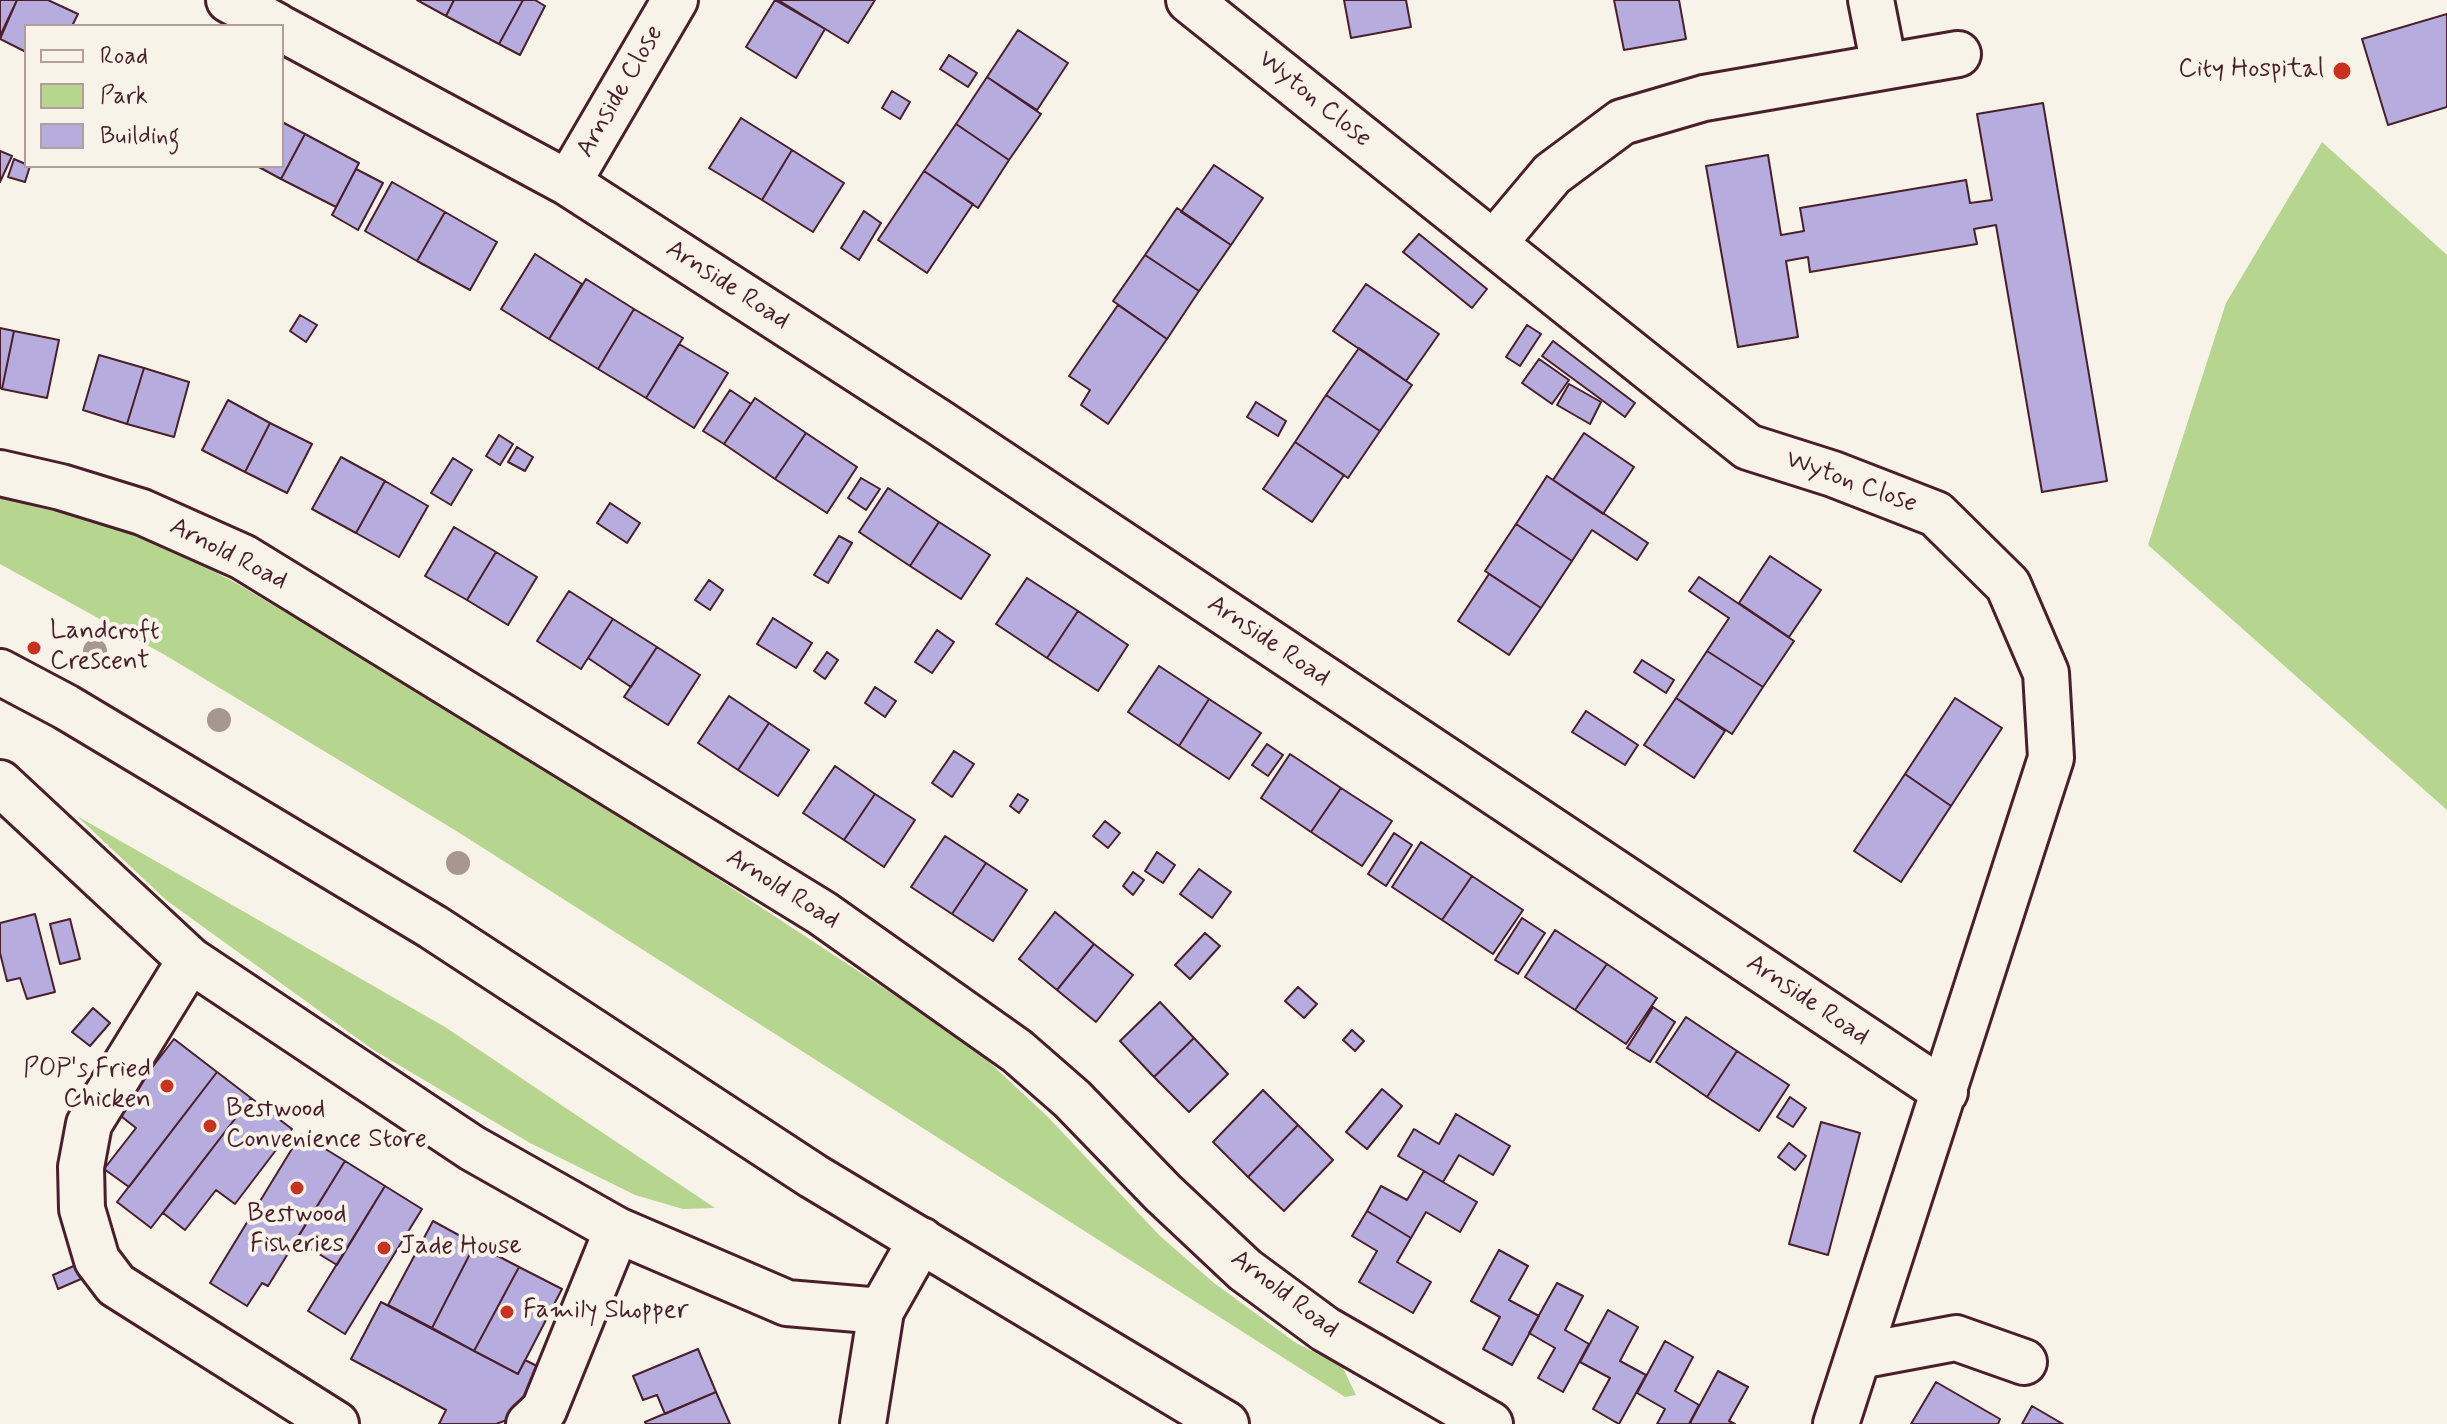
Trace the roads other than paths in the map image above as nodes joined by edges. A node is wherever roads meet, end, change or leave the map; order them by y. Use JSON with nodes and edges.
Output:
{"nodes":[{"id":1,"x":229,"y":0,"type":"edge"},
{"id":2,"x":675,"y":0,"type":"edge"},
{"id":3,"x":1871,"y":0,"type":"edge"},
{"id":4,"x":1207,"y":5,"type":"edge"},
{"id":5,"x":274,"y":24,"type":"edge"},
{"id":6,"x":284,"y":29,"type":"edge"},
{"id":7,"x":1958,"y":54,"type":"dead end"},
{"id":8,"x":1884,"y":66,"type":"junction"},
{"id":9,"x":568,"y":183,"type":"junction"},
{"id":10,"x":1494,"y":243,"type":"junction"},
{"id":11,"x":0,"y":473,"type":"edge"},
{"id":12,"x":0,"y":672,"type":"edge"},
{"id":13,"x":0,"y":783,"type":"edge"},
{"id":14,"x":190,"y":960,"type":"junction"},
{"id":15,"x":1945,"y":1092,"type":"junction"},
{"id":16,"x":617,"y":1230,"type":"junction"},
{"id":17,"x":921,"y":1240,"type":"junction"},
{"id":18,"x":881,"y":1311,"type":"junction"},
{"id":19,"x":1860,"y":1356,"type":"junction"},
{"id":20,"x":2024,"y":1362,"type":"dead end"},
{"id":21,"x":336,"y":1424,"type":"edge"},
{"id":22,"x":529,"y":1424,"type":"edge"},
{"id":23,"x":863,"y":1424,"type":"edge"},
{"id":24,"x":1226,"y":1424,"type":"edge"},
{"id":25,"x":1490,"y":1424,"type":"edge"},
{"id":26,"x":1836,"y":1424,"type":"edge"}],
"edges":[{"from":1,"to":5,"type":"street","name":"Arnside Road"},
{"from":2,"to":9,"type":"street","name":"Arnside Close"},
{"from":3,"to":8,"type":"street"},
{"from":4,"to":10,"type":"street","name":"Wyton Close"},
{"from":6,"to":9,"type":"street","name":"Arnside Road"},
{"from":7,"to":8,"type":"street"},
{"from":8,"to":10,"type":"street"},
{"from":9,"to":15,"type":"street","name":"Arnside Road"},
{"from":10,"to":15,"type":"street","name":"Wyton Close"},
{"from":11,"to":25,"type":"street","name":"Arnold Road"},
{"from":12,"to":17,"type":"street"},
{"from":13,"to":14,"type":"street"},
{"from":14,"to":16,"type":"street"},
{"from":14,"to":21,"type":"street"},
{"from":15,"to":19,"type":"street"},
{"from":16,"to":18,"type":"street"},
{"from":16,"to":22,"type":"street"},
{"from":17,"to":18,"type":"street"},
{"from":17,"to":24,"type":"street"},
{"from":18,"to":23,"type":"street"},
{"from":19,"to":20,"type":"street"},
{"from":19,"to":26,"type":"street"}]}
